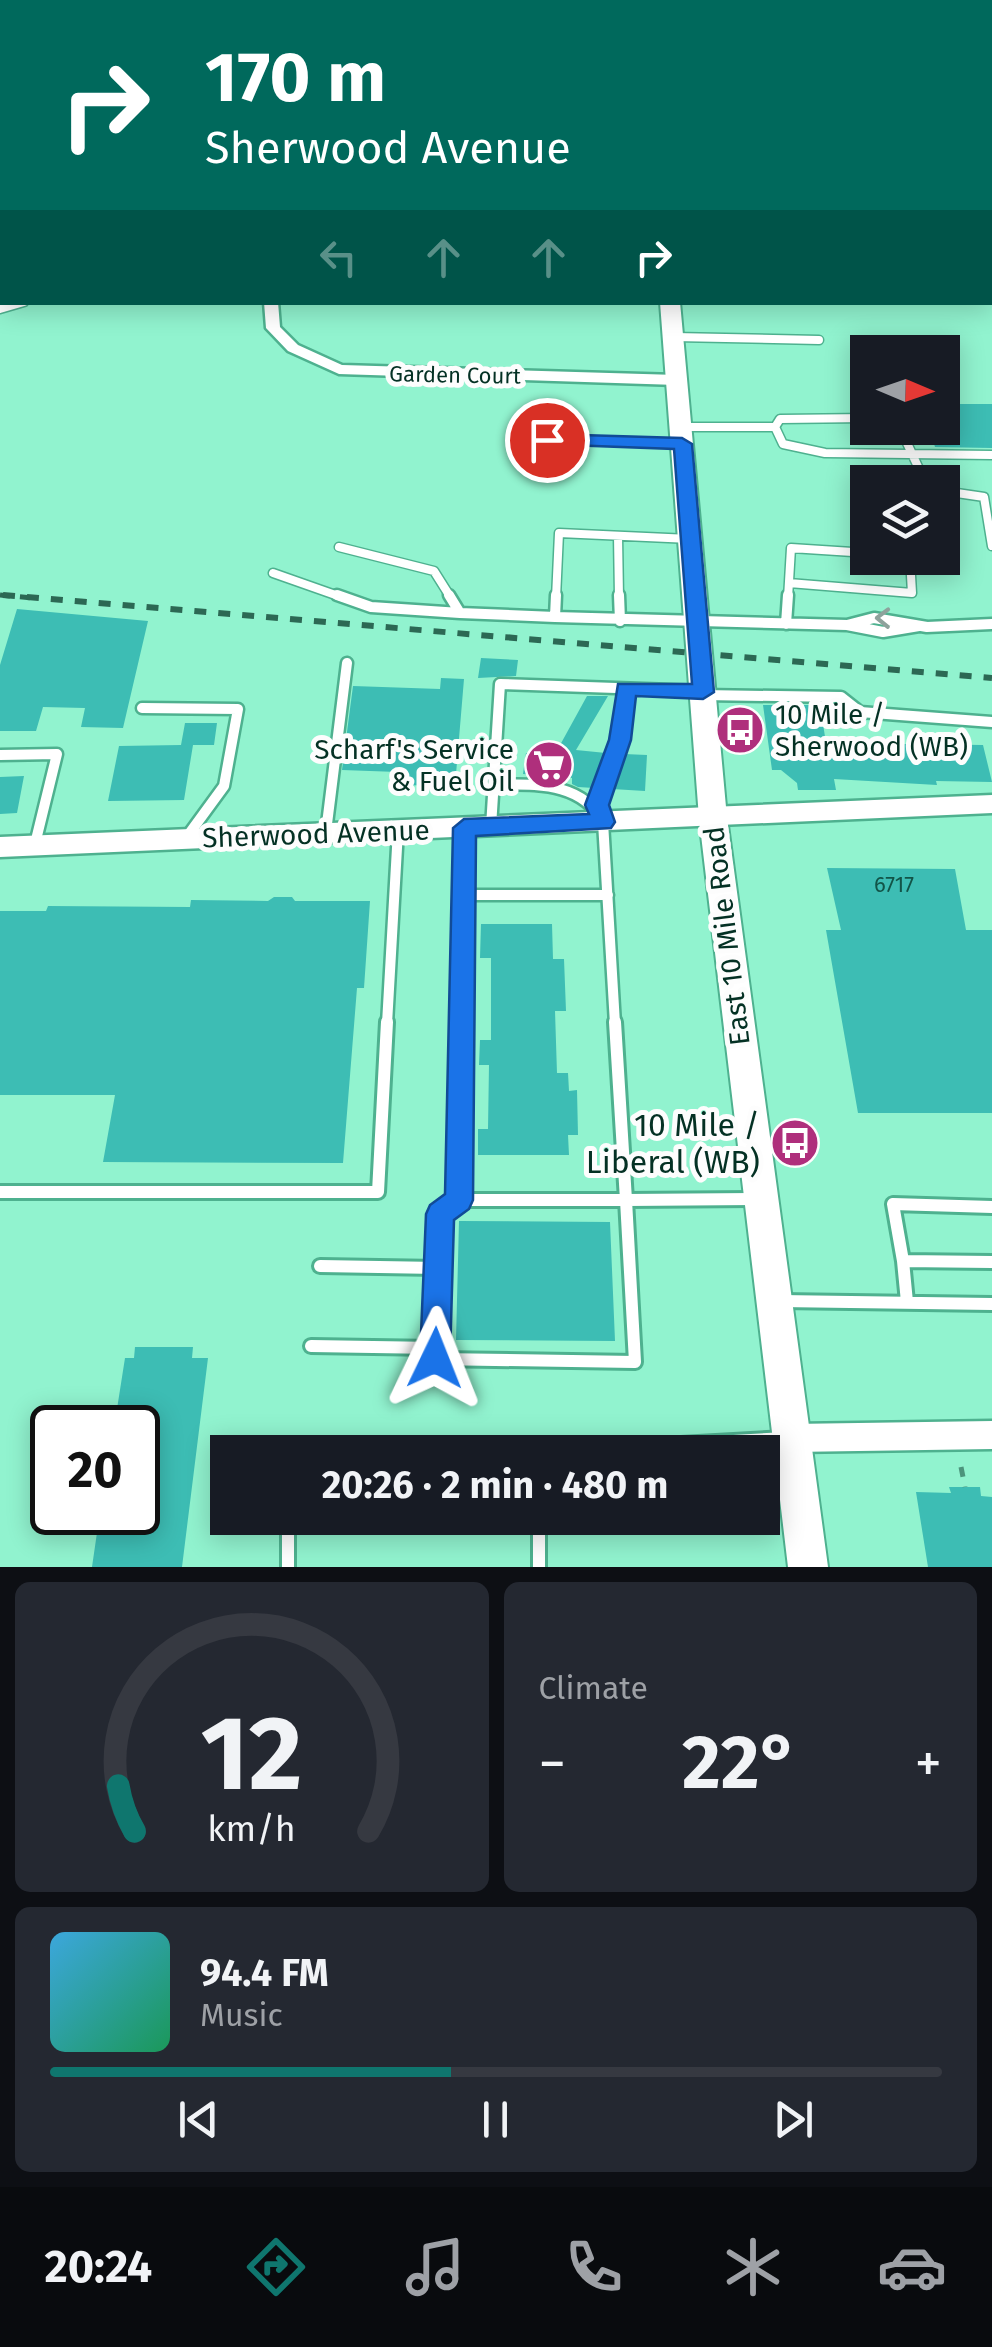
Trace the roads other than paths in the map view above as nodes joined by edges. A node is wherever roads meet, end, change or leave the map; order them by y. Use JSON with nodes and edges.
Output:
{"nodes":[{"id":1,"x":691,"y":0,"type":"edge"},
{"id":2,"x":735,"y":0,"type":"edge"},
{"id":3,"x":271,"y":305,"type":"edge"},
{"id":4,"x":670,"y":305,"type":"edge"},
{"id":5,"x":673,"y":337,"type":"junction"},
{"id":6,"x":819,"y":340,"type":"dead end"},
{"id":7,"x":677,"y":380,"type":"junction"},
{"id":8,"x":850,"y":418,"type":"edge"},
{"id":9,"x":775,"y":427,"type":"junction"},
{"id":10,"x":682,"y":435,"type":"junction"},
{"id":11,"x":547,"y":440,"type":"dead end"},
{"id":12,"x":908,"y":445,"type":"edge"},
{"id":13,"x":912,"y":453,"type":"junction"},
{"id":14,"x":992,"y":455,"type":"edge"},
{"id":15,"x":917,"y":465,"type":"edge"},
{"id":16,"x":960,"y":493,"type":"edge"},
{"id":17,"x":988,"y":496,"type":"edge"},
{"id":18,"x":618,"y":536,"type":"junction"},
{"id":19,"x":691,"y":539,"type":"junction"},
{"id":20,"x":992,"y":546,"type":"edge"},
{"id":21,"x":339,"y":547,"type":"dead end"},
{"id":22,"x":850,"y":552,"type":"edge"},
{"id":23,"x":272,"y":573,"type":"dead end"},
{"id":24,"x":911,"y":575,"type":"edge"},
{"id":25,"x":788,"y":583,"type":"junction"},
{"id":26,"x":460,"y":613,"type":"junction"},
{"id":27,"x":555,"y":617,"type":"junction"},
{"id":28,"x":620,"y":621,"type":"junction"},
{"id":29,"x":698,"y":623,"type":"junction"},
{"id":30,"x":786,"y":624,"type":"junction"},
{"id":31,"x":992,"y":624,"type":"edge"},
{"id":32,"x":347,"y":662,"type":"dead end"},
{"id":33,"x":626,"y":689,"type":"junction"},
{"id":34,"x":703,"y":693,"type":"junction"},
{"id":35,"x":142,"y":708,"type":"dead end"},
{"id":36,"x":992,"y":722,"type":"edge"},
{"id":37,"x":0,"y":755,"type":"edge"},
{"id":38,"x":494,"y":784,"type":"junction"},
{"id":39,"x":992,"y":804,"type":"edge"},
{"id":40,"x":600,"y":814,"type":"junction"},
{"id":41,"x":713,"y":818,"type":"junction"},
{"id":42,"x":478,"y":827,"type":"junction"},
{"id":43,"x":398,"y":830,"type":"junction"},
{"id":44,"x":326,"y":834,"type":"junction"},
{"id":45,"x":186,"y":839,"type":"junction"},
{"id":46,"x":35,"y":845,"type":"junction"},
{"id":47,"x":0,"y":846,"type":"edge"},
{"id":48,"x":464,"y":895,"type":"junction"},
{"id":49,"x":608,"y":895,"type":"junction"},
{"id":50,"x":0,"y":1192,"type":"edge"},
{"id":51,"x":760,"y":1199,"type":"junction"},
{"id":52,"x":459,"y":1200,"type":"junction"},
{"id":53,"x":626,"y":1200,"type":"junction"},
{"id":54,"x":992,"y":1207,"type":"edge"},
{"id":55,"x":903,"y":1261,"type":"junction"},
{"id":56,"x":992,"y":1262,"type":"edge"},
{"id":57,"x":320,"y":1266,"type":"dead end"},
{"id":58,"x":438,"y":1268,"type":"junction"},
{"id":59,"x":774,"y":1300,"type":"junction"},
{"id":60,"x":907,"y":1302,"type":"junction"},
{"id":61,"x":992,"y":1304,"type":"edge"},
{"id":62,"x":311,"y":1346,"type":"dead end"},
{"id":63,"x":435,"y":1348,"type":"junction"},
{"id":64,"x":992,"y":1435,"type":"edge"},
{"id":65,"x":792,"y":1438,"type":"junction"},
{"id":66,"x":780,"y":1439,"type":"edge"},
{"id":67,"x":287,"y":1535,"type":"edge"},
{"id":68,"x":539,"y":1535,"type":"edge"},
{"id":69,"x":288,"y":1567,"type":"edge"},
{"id":70,"x":539,"y":1567,"type":"edge"},
{"id":71,"x":808,"y":1567,"type":"edge"}],
"edges":[{"from":1,"to":2,"type":"lane"},
{"from":3,"to":7,"type":"street","name":"Garden Court"},
{"from":4,"to":5,"type":"main road","name":"East 10 Mile Road"},
{"from":5,"to":6,"type":"lane"},
{"from":5,"to":7,"type":"main road","name":"East 10 Mile Road"},
{"from":7,"to":10,"type":"main road","name":"East 10 Mile Road"},
{"from":8,"to":9,"type":"lane"},
{"from":9,"to":10,"type":"lane"},
{"from":9,"to":13,"type":"lane"},
{"from":10,"to":11,"type":"lane"},
{"from":10,"to":19,"type":"main road","name":"East 10 Mile Road"},
{"from":12,"to":13,"type":"lane"},
{"from":13,"to":14,"type":"lane"},
{"from":13,"to":15,"type":"lane"},
{"from":16,"to":17,"type":"lane"},
{"from":17,"to":20,"type":"lane"},
{"from":18,"to":19,"type":"lane"},
{"from":18,"to":27,"type":"lane"},
{"from":18,"to":28,"type":"lane"},
{"from":19,"to":29,"type":"main road","name":"East 10 Mile Road"},
{"from":21,"to":26,"type":"lane"},
{"from":22,"to":25,"type":"lane"},
{"from":23,"to":26,"type":"lane"},
{"from":24,"to":25,"type":"lane"},
{"from":25,"to":30,"type":"lane"},
{"from":26,"to":27,"type":"lane"},
{"from":27,"to":28,"type":"lane"},
{"from":28,"to":29,"type":"lane"},
{"from":29,"to":30,"type":"lane"},
{"from":29,"to":34,"type":"main road","name":"East 10 Mile Road"},
{"from":30,"to":31,"type":"lane"},
{"from":32,"to":44,"type":"lane"},
{"from":33,"to":34,"type":"lane"},
{"from":33,"to":38,"type":"lane"},
{"from":33,"to":40,"type":"lane"},
{"from":34,"to":36,"type":"lane"},
{"from":34,"to":41,"type":"main road","name":"East 10 Mile Road"},
{"from":35,"to":45,"type":"lane"},
{"from":37,"to":46,"type":"lane"},
{"from":38,"to":40,"type":"lane"},
{"from":38,"to":42,"type":"lane"},
{"from":39,"to":41,"type":"street","name":"Sherwood Avenue"},
{"from":40,"to":41,"type":"street","name":"Sherwood Avenue"},
{"from":40,"to":42,"type":"street","name":"Sherwood Avenue"},
{"from":40,"to":49,"type":"lane"},
{"from":41,"to":51,"type":"main road","name":"East 10 Mile Road"},
{"from":42,"to":43,"type":"street","name":"Sherwood Avenue"},
{"from":42,"to":48,"type":"lane"},
{"from":43,"to":44,"type":"street","name":"Sherwood Avenue"},
{"from":43,"to":50,"type":"lane"},
{"from":44,"to":45,"type":"street","name":"Sherwood Avenue"},
{"from":45,"to":46,"type":"street","name":"Sherwood Avenue"},
{"from":46,"to":47,"type":"street","name":"Sherwood Avenue"},
{"from":48,"to":49,"type":"lane"},
{"from":48,"to":52,"type":"lane"},
{"from":49,"to":53,"type":"lane"},
{"from":51,"to":53,"type":"lane"},
{"from":51,"to":59,"type":"main road","name":"East 10 Mile Road"},
{"from":52,"to":53,"type":"lane"},
{"from":52,"to":58,"type":"lane"},
{"from":53,"to":63,"type":"lane"},
{"from":54,"to":55,"type":"lane"},
{"from":55,"to":56,"type":"lane"},
{"from":55,"to":60,"type":"lane"},
{"from":57,"to":58,"type":"lane"},
{"from":58,"to":63,"type":"lane"},
{"from":59,"to":60,"type":"lane"},
{"from":59,"to":65,"type":"main road","name":"East 10 Mile Road"},
{"from":60,"to":61,"type":"lane"},
{"from":62,"to":63,"type":"lane"},
{"from":64,"to":65,"type":"street"},
{"from":65,"to":66,"type":"lane"},
{"from":65,"to":71,"type":"main road","name":"East 10 Mile Road"},
{"from":67,"to":69,"type":"lane"},
{"from":68,"to":70,"type":"lane"}]}
